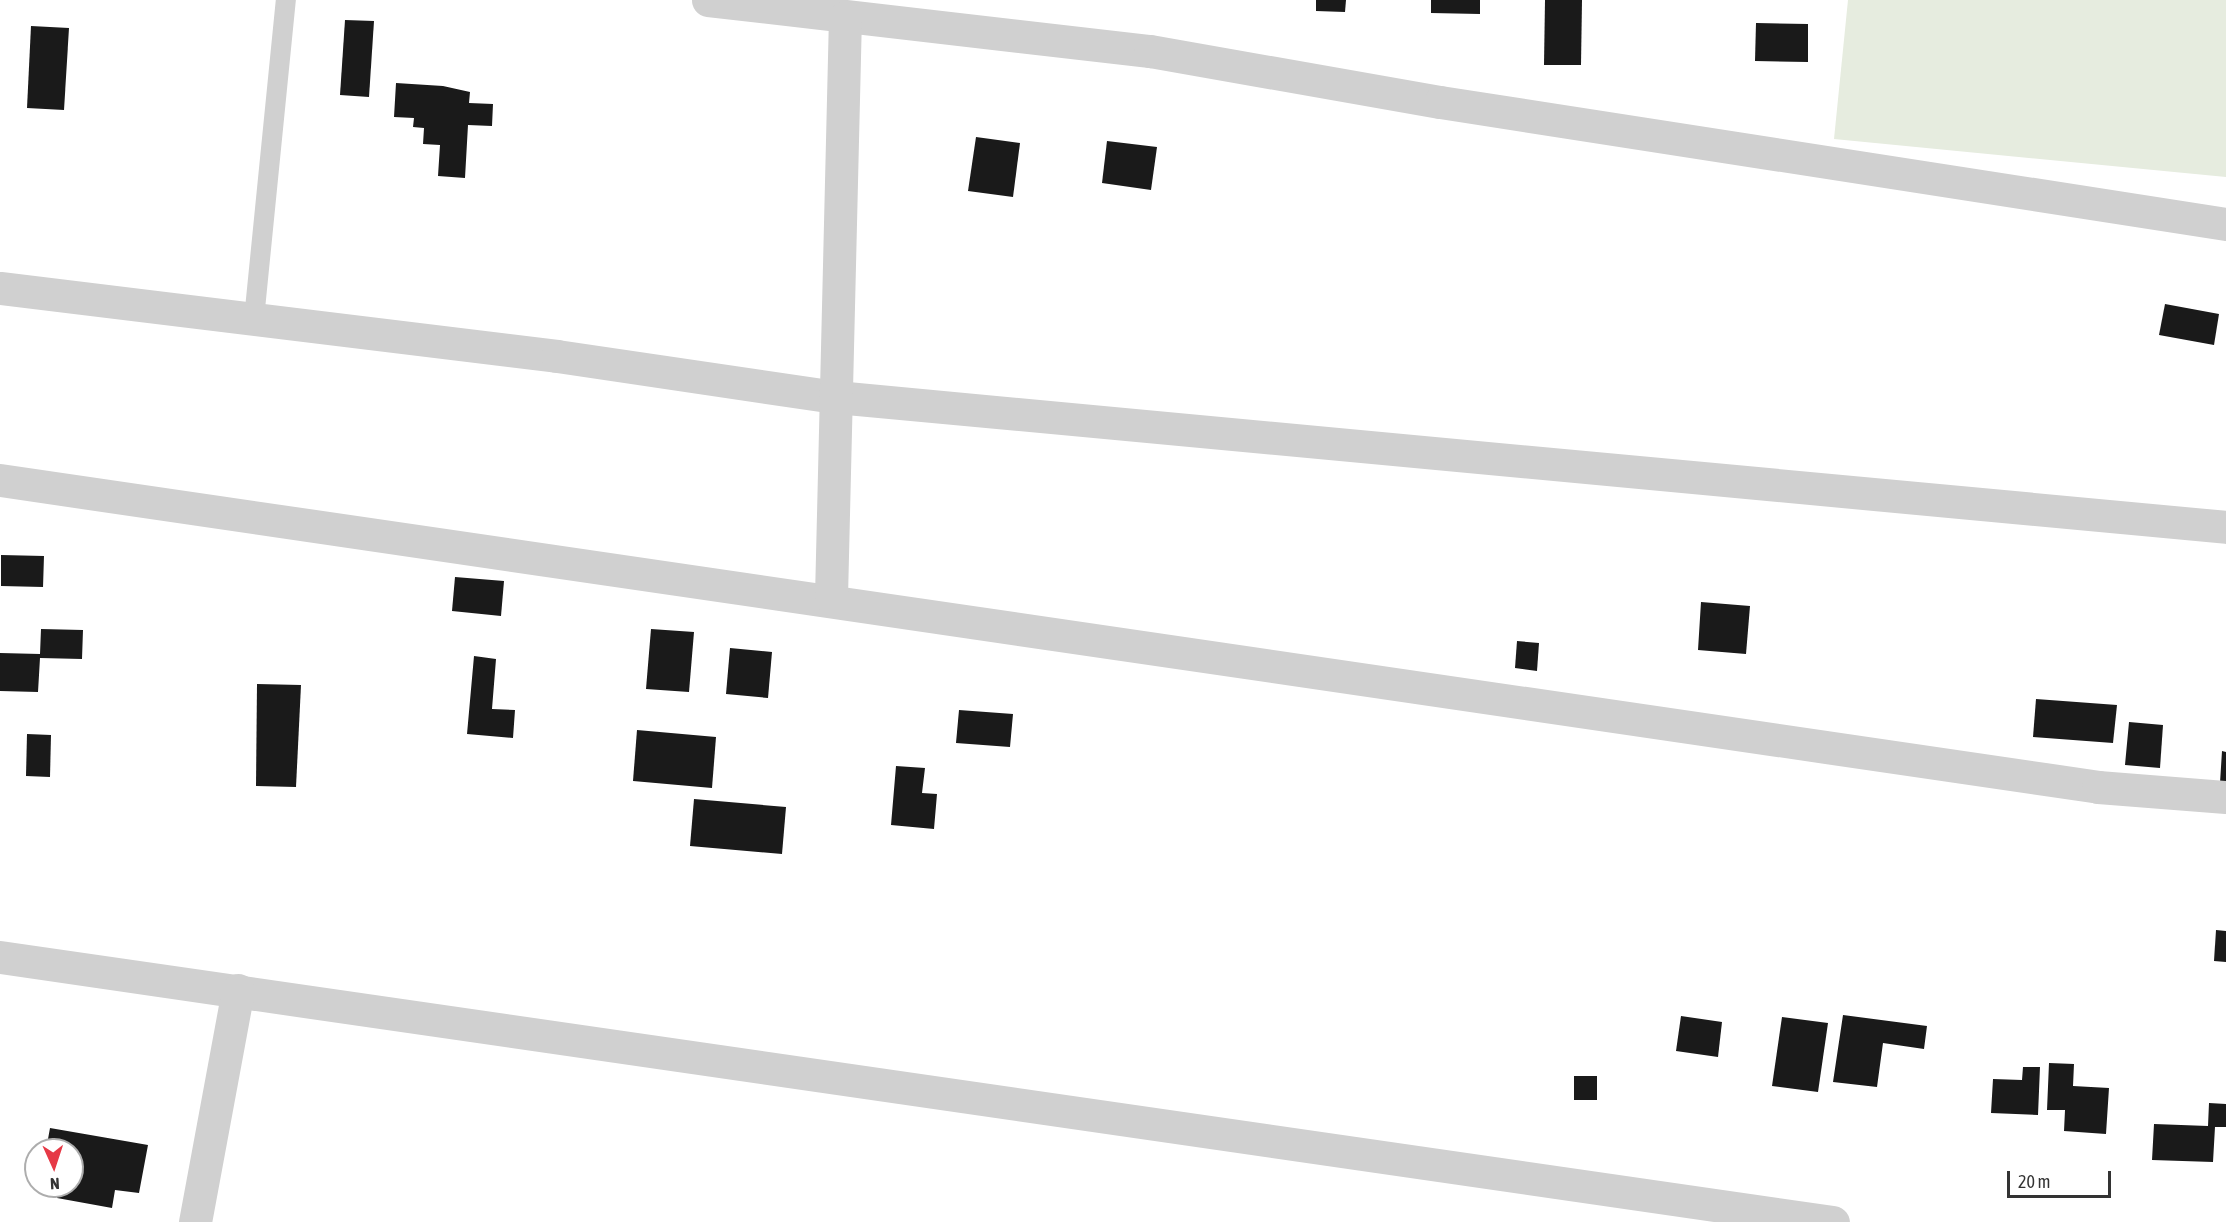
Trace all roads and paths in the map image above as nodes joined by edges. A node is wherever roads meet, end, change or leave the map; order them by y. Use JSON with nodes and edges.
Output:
{"nodes":[{"id":1,"x":286,"y":0,"type":"edge"},
{"id":2,"x":708,"y":0,"type":"edge"},
{"id":3,"x":845,"y":16,"type":"junction"},
{"id":4,"x":2226,"y":224,"type":"edge"},
{"id":5,"x":0,"y":288,"type":"edge"},
{"id":6,"x":254,"y":319,"type":"junction"},
{"id":7,"x":836,"y":397,"type":"junction"},
{"id":8,"x":0,"y":480,"type":"edge"},
{"id":9,"x":2226,"y":527,"type":"edge"},
{"id":10,"x":831,"y":597,"type":"junction"},
{"id":11,"x":2226,"y":798,"type":"edge"},
{"id":12,"x":0,"y":957,"type":"edge"},
{"id":13,"x":238,"y":990,"type":"junction"},
{"id":14,"x":1763,"y":1217,"type":"edge"},
{"id":15,"x":195,"y":1222,"type":"edge"},
{"id":16,"x":1833,"y":1222,"type":"edge"}],
"edges":[{"from":1,"to":6,"type":"lane"},
{"from":2,"to":3,"type":"street"},
{"from":3,"to":4,"type":"street"},
{"from":3,"to":7,"type":"street"},
{"from":5,"to":6,"type":"street"},
{"from":6,"to":7,"type":"street"},
{"from":7,"to":9,"type":"street"},
{"from":7,"to":10,"type":"street"},
{"from":8,"to":10,"type":"street"},
{"from":10,"to":11,"type":"street"},
{"from":12,"to":13,"type":"street"},
{"from":13,"to":14,"type":"street"},
{"from":13,"to":15,"type":"street"},
{"from":14,"to":16,"type":"street"}]}
